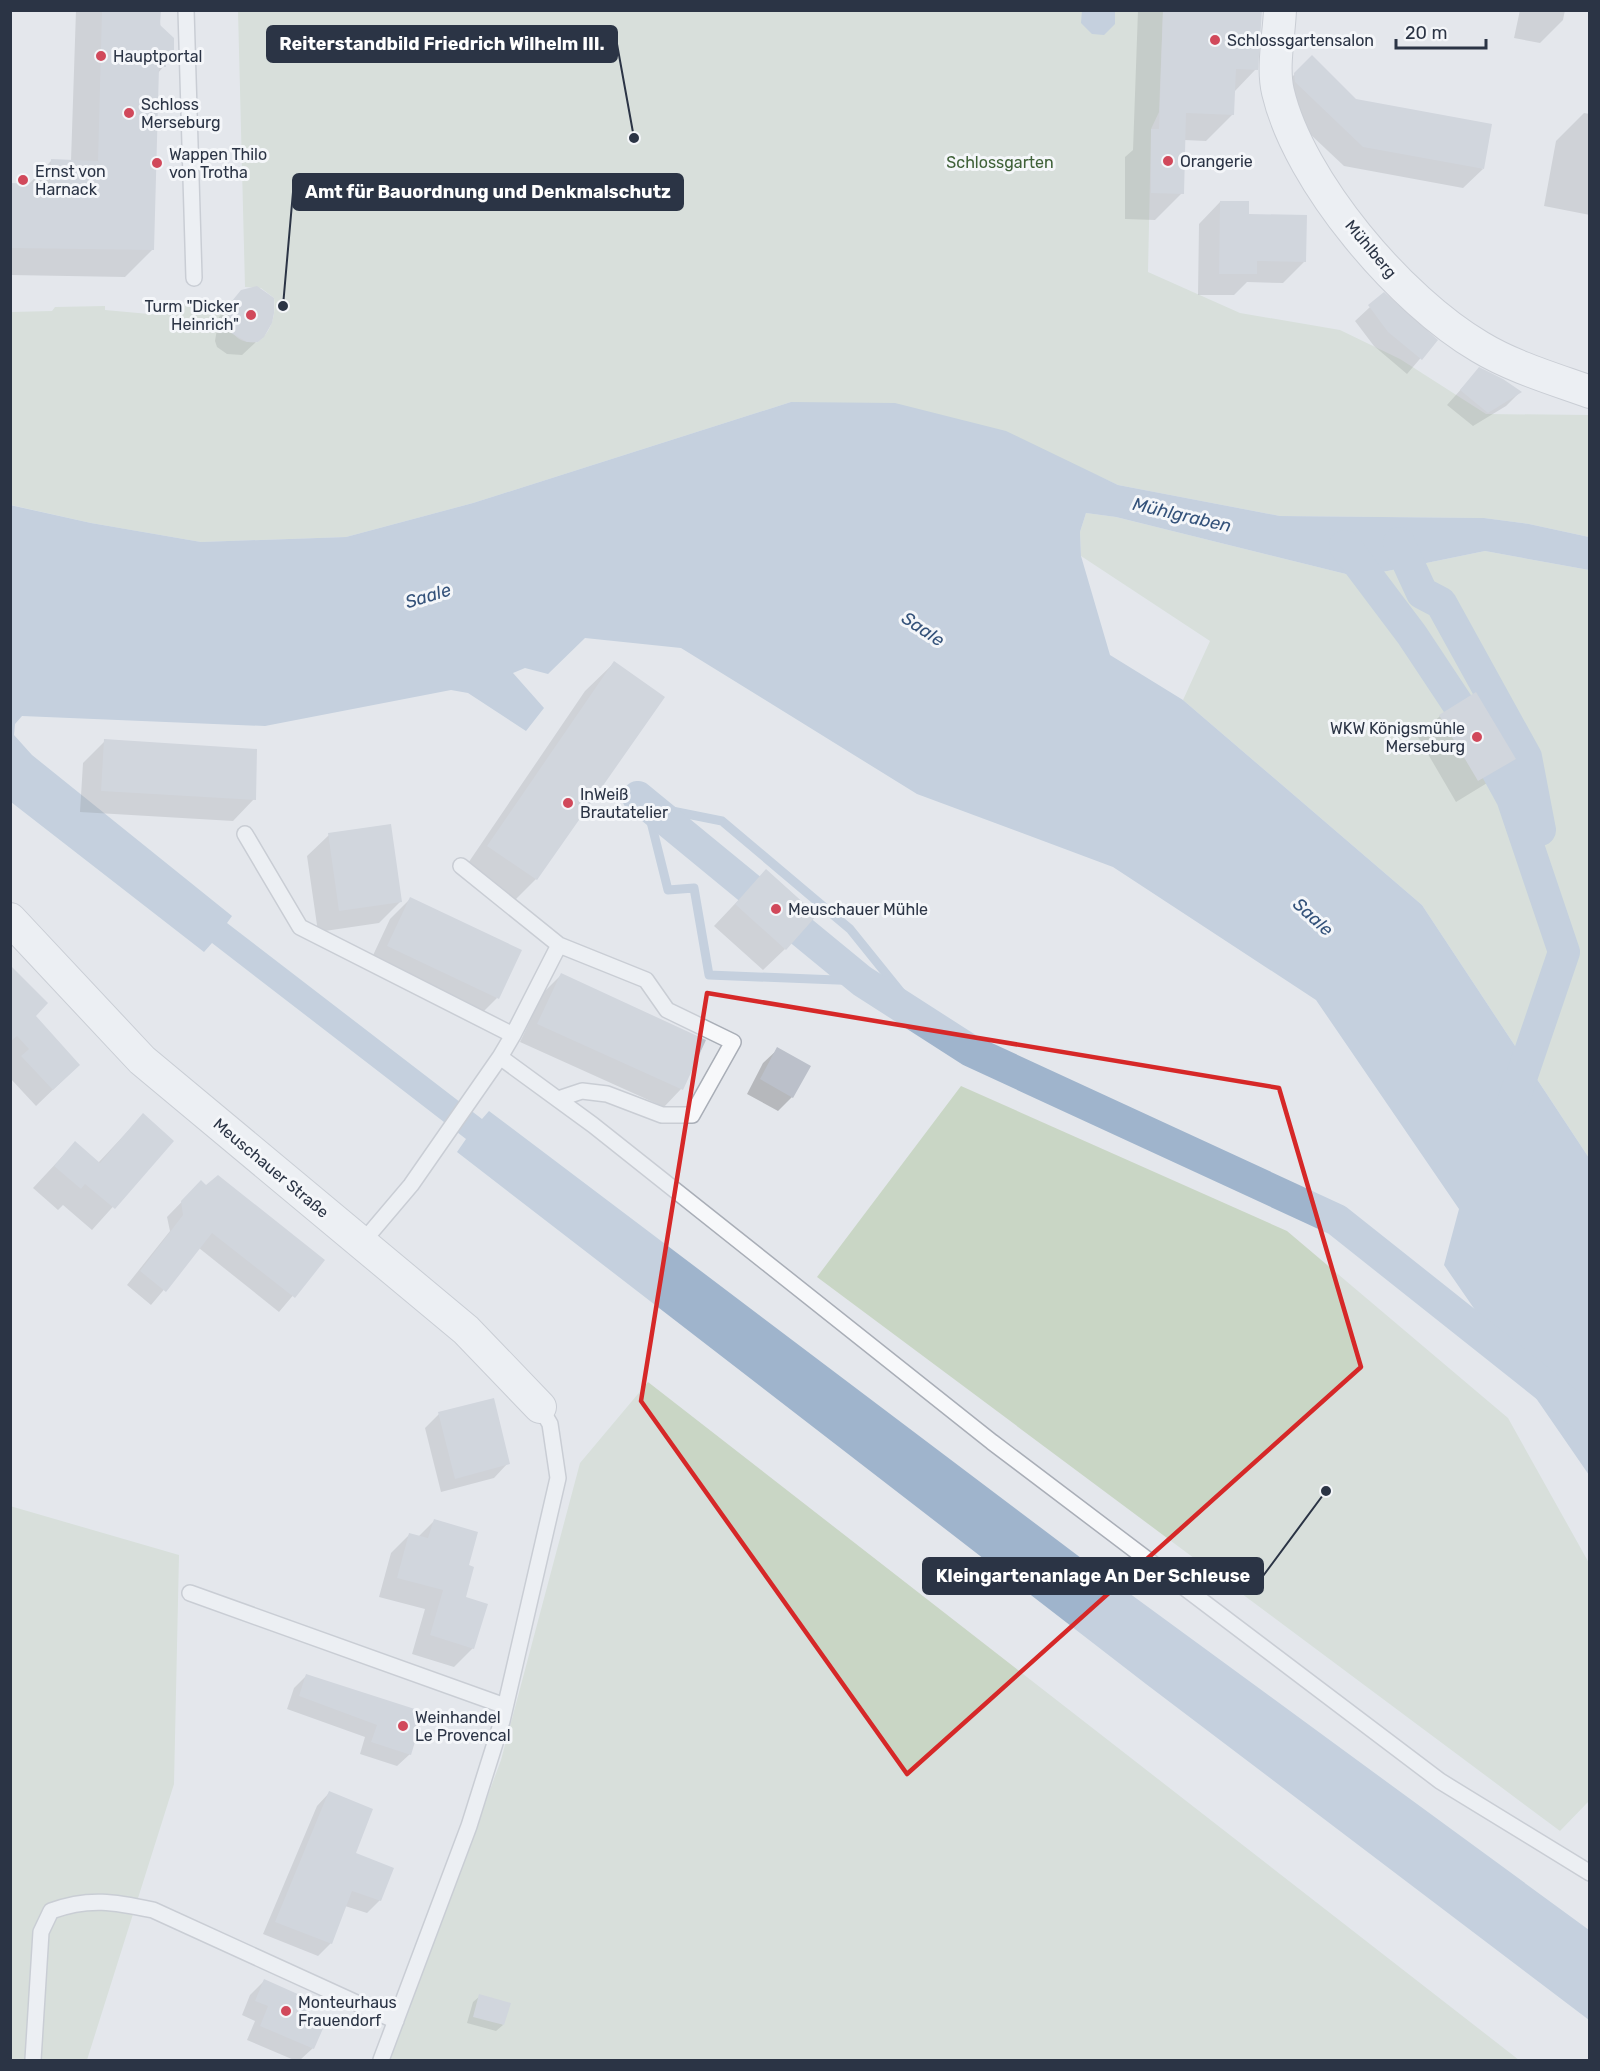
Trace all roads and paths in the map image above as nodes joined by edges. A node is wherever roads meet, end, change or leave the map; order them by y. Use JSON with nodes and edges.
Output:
{"nodes":[{"id":1,"x":186,"y":10,"type":"edge"},
{"id":2,"x":1280,"y":10,"type":"edge"},
{"id":3,"x":194,"y":278,"type":"dead end"},
{"id":4,"x":1590,"y":392,"type":"edge"},
{"id":5,"x":245,"y":834,"type":"dead end"},
{"id":6,"x":461,"y":866,"type":"dead end"},
{"id":7,"x":10,"y":919,"type":"edge"},
{"id":8,"x":559,"y":945,"type":"junction"},
{"id":9,"x":513,"y":1035,"type":"junction"},
{"id":10,"x":500,"y":1058,"type":"junction"},
{"id":11,"x":558,"y":1099,"type":"junction"},
{"id":12,"x":361,"y":1244,"type":"junction"},
{"id":13,"x":540,"y":1407,"type":"joint"},
{"id":14,"x":190,"y":1593,"type":"dead end"},
{"id":15,"x":505,"y":1706,"type":"junction"},
{"id":16,"x":1590,"y":1873,"type":"edge"},
{"id":17,"x":396,"y":2021,"type":"junction"},
{"id":18,"x":33,"y":2061,"type":"edge"},
{"id":19,"x":381,"y":2061,"type":"edge"}],
"edges":[{"from":1,"to":3,"type":"lane"},
{"from":2,"to":4,"type":"street","name":"Mühlberg"},
{"from":5,"to":9,"type":"lane"},
{"from":6,"to":8,"type":"lane"},
{"from":7,"to":12,"type":"street","name":"Meuschauer Straße"},
{"from":8,"to":9,"type":"lane"},
{"from":8,"to":11,"type":"lane"},
{"from":9,"to":10,"type":"lane"},
{"from":10,"to":11,"type":"lane"},
{"from":10,"to":12,"type":"lane"},
{"from":11,"to":16,"type":"lane"},
{"from":12,"to":13,"type":"street","name":"Meuschauer Straße"},
{"from":13,"to":15,"type":"lane"},
{"from":14,"to":15,"type":"lane"},
{"from":15,"to":17,"type":"lane"},
{"from":17,"to":18,"type":"lane"},
{"from":17,"to":19,"type":"lane"}]}
